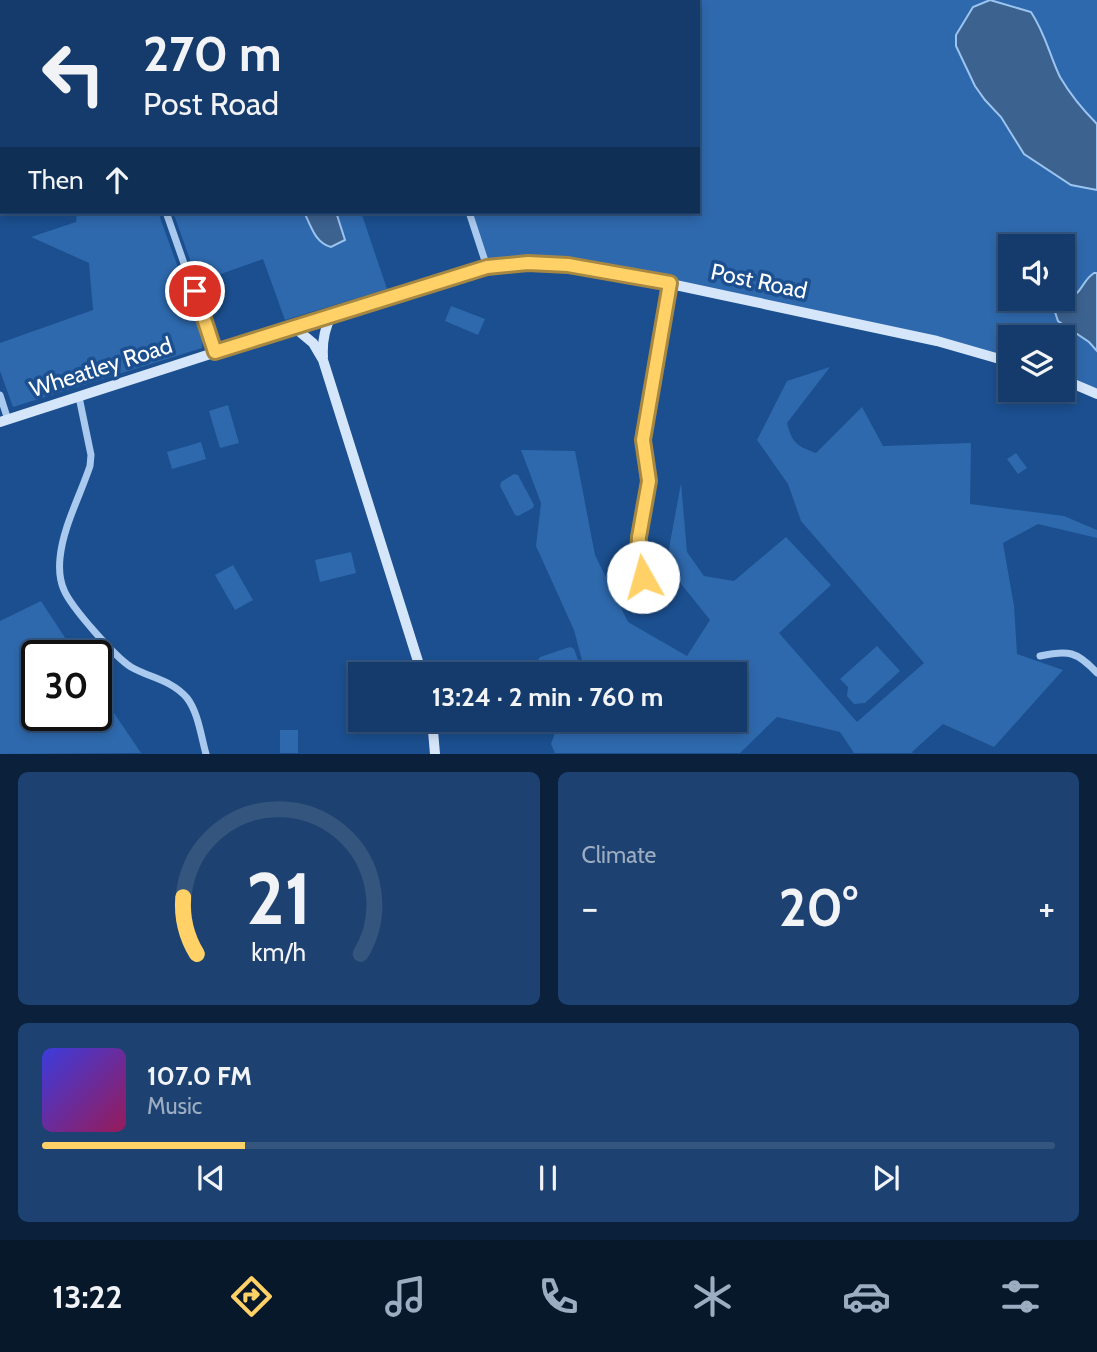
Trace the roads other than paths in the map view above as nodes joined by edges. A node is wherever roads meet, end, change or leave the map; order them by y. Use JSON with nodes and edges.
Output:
{"nodes":[{"id":1,"x":167,"y":214,"type":"edge"},
{"id":2,"x":470,"y":214,"type":"edge"},
{"id":3,"x":487,"y":267,"type":"junction"},
{"id":4,"x":670,"y":283,"type":"junction"},
{"id":5,"x":331,"y":316,"type":"junction"},
{"id":6,"x":295,"y":328,"type":"junction"},
{"id":7,"x":215,"y":352,"type":"junction"},
{"id":8,"x":998,"y":359,"type":"edge"},
{"id":9,"x":323,"y":360,"type":"junction"},
{"id":10,"x":1075,"y":385,"type":"edge"},
{"id":11,"x":1097,"y":394,"type":"edge"},
{"id":12,"x":0,"y":395,"type":"edge"},
{"id":13,"x":79,"y":397,"type":"junction"},
{"id":14,"x":4,"y":421,"type":"edge"},
{"id":15,"x":643,"y":577,"type":"dead end"},
{"id":16,"x":1040,"y":656,"type":"dead end"},
{"id":17,"x":418,"y":662,"type":"edge"},
{"id":18,"x":1097,"y":673,"type":"edge"},
{"id":19,"x":433,"y":732,"type":"edge"},
{"id":20,"x":206,"y":754,"type":"edge"},
{"id":21,"x":435,"y":754,"type":"edge"}],
"edges":[{"from":1,"to":7,"type":"street"},
{"from":2,"to":3,"type":"street"},
{"from":3,"to":4,"type":"main road","name":"Post Road"},
{"from":3,"to":5,"type":"main road","name":"Post Road"},
{"from":4,"to":8,"type":"main road","name":"Post Road"},
{"from":4,"to":15,"type":"street"},
{"from":5,"to":6,"type":"main road","name":"Post Road"},
{"from":5,"to":9,"type":"main road"},
{"from":6,"to":7,"type":"main road","name":"Wheatley Road"},
{"from":6,"to":9,"type":"main road"},
{"from":7,"to":13,"type":"main road","name":"Wheatley Road"},
{"from":9,"to":17,"type":"main road"},
{"from":10,"to":11,"type":"main road"},
{"from":12,"to":14,"type":"street"},
{"from":13,"to":14,"type":"main road","name":"Wheatley Road"},
{"from":13,"to":20,"type":"street"},
{"from":16,"to":18,"type":"street"},
{"from":19,"to":21,"type":"main road"}]}
